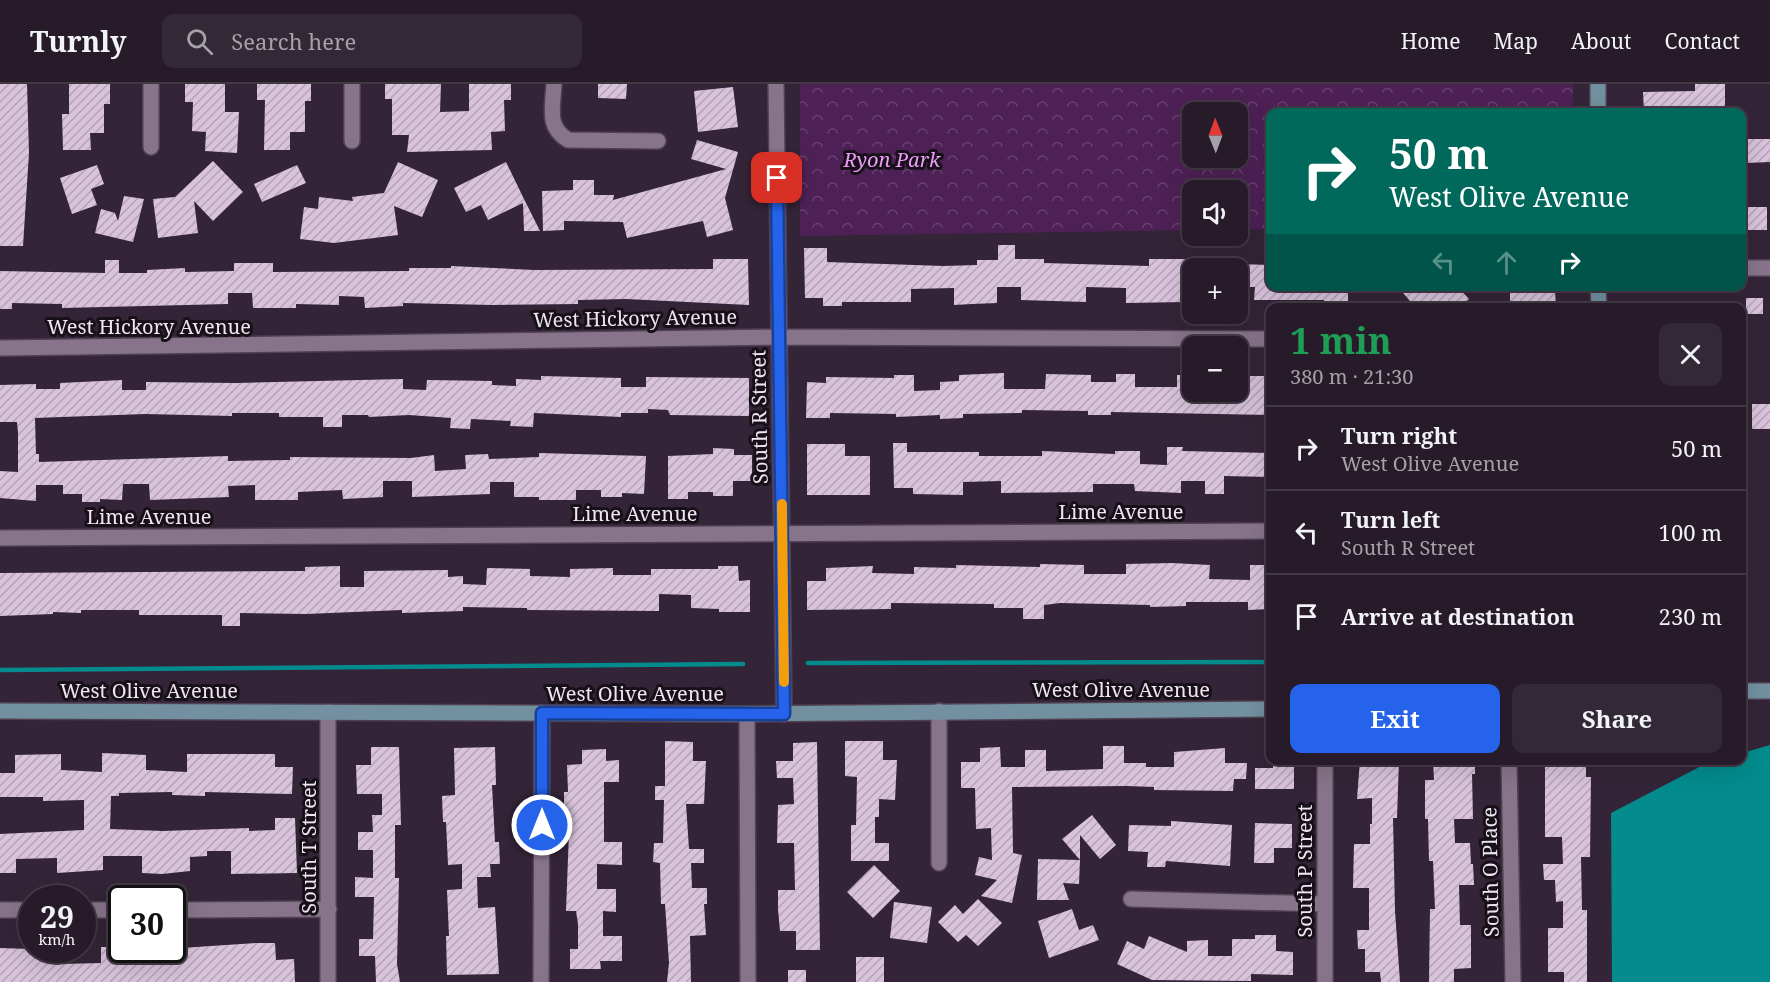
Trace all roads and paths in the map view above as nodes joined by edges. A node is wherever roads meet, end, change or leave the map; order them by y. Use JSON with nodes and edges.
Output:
{"nodes":[{"id":1,"x":151,"y":84,"type":"edge"},
{"id":2,"x":352,"y":84,"type":"edge"},
{"id":3,"x":554,"y":84,"type":"edge"},
{"id":4,"x":776,"y":84,"type":"edge"},
{"id":5,"x":1598,"y":84,"type":"edge"},
{"id":6,"x":1598,"y":108,"type":"edge"},
{"id":7,"x":352,"y":141,"type":"dead end"},
{"id":8,"x":658,"y":141,"type":"dead end"},
{"id":9,"x":151,"y":147,"type":"dead end"},
{"id":10,"x":1746,"y":268,"type":"edge"},
{"id":11,"x":1770,"y":268,"type":"edge"},
{"id":12,"x":778,"y":337,"type":"junction"},
{"id":13,"x":1266,"y":339,"type":"edge"},
{"id":14,"x":0,"y":348,"type":"edge"},
{"id":15,"x":1266,"y":531,"type":"edge"},
{"id":16,"x":783,"y":534,"type":"junction"},
{"id":17,"x":0,"y":538,"type":"edge"},
{"id":18,"x":1770,"y":690,"type":"edge"},
{"id":19,"x":1746,"y":691,"type":"edge"},
{"id":20,"x":1266,"y":709,"type":"edge"},
{"id":21,"x":0,"y":711,"type":"edge"},
{"id":22,"x":939,"y":711,"type":"junction"},
{"id":23,"x":328,"y":712,"type":"junction"},
{"id":24,"x":542,"y":713,"type":"junction"},
{"id":25,"x":747,"y":714,"type":"junction"},
{"id":26,"x":784,"y":714,"type":"junction"},
{"id":27,"x":1325,"y":765,"type":"edge"},
{"id":28,"x":1509,"y":765,"type":"edge"},
{"id":29,"x":939,"y":863,"type":"dead end"},
{"id":30,"x":1131,"y":899,"type":"dead end"},
{"id":31,"x":1324,"y":903,"type":"junction"},
{"id":32,"x":186,"y":909,"type":"edge"},
{"id":33,"x":329,"y":909,"type":"junction"},
{"id":34,"x":0,"y":910,"type":"edge"},
{"id":35,"x":18,"y":910,"type":"edge"},
{"id":36,"x":328,"y":982,"type":"edge"},
{"id":37,"x":541,"y":982,"type":"edge"},
{"id":38,"x":748,"y":982,"type":"edge"},
{"id":39,"x":1324,"y":982,"type":"edge"},
{"id":40,"x":1512,"y":982,"type":"edge"}],
"edges":[{"from":1,"to":9,"type":"street"},
{"from":2,"to":7,"type":"street"},
{"from":3,"to":8,"type":"street"},
{"from":4,"to":12,"type":"street","name":"South R Street"},
{"from":5,"to":6,"type":"street"},
{"from":10,"to":11,"type":"street"},
{"from":12,"to":13,"type":"street","name":"West Hickory Avenue"},
{"from":12,"to":14,"type":"street","name":"West Hickory Avenue"},
{"from":12,"to":16,"type":"street","name":"South R Street"},
{"from":15,"to":16,"type":"street","name":"Lime Avenue"},
{"from":16,"to":17,"type":"street","name":"Lime Avenue"},
{"from":16,"to":26,"type":"street","name":"South R Street"},
{"from":18,"to":19,"type":"street"},
{"from":20,"to":22,"type":"street","name":"West Olive Avenue"},
{"from":21,"to":23,"type":"street","name":"West Olive Avenue"},
{"from":22,"to":26,"type":"street","name":"West Olive Avenue"},
{"from":22,"to":29,"type":"street"},
{"from":23,"to":24,"type":"street","name":"West Olive Avenue"},
{"from":23,"to":33,"type":"street","name":"South T Street"},
{"from":24,"to":25,"type":"street","name":"West Olive Avenue"},
{"from":24,"to":37,"type":"street"},
{"from":25,"to":26,"type":"street","name":"West Olive Avenue"},
{"from":25,"to":38,"type":"street"},
{"from":27,"to":31,"type":"street","name":"South P Street"},
{"from":28,"to":40,"type":"street","name":"South O Place"},
{"from":30,"to":31,"type":"street"},
{"from":31,"to":39,"type":"street","name":"South P Street"},
{"from":32,"to":33,"type":"street"},
{"from":33,"to":36,"type":"street","name":"South T Street"},
{"from":34,"to":35,"type":"street"}]}
